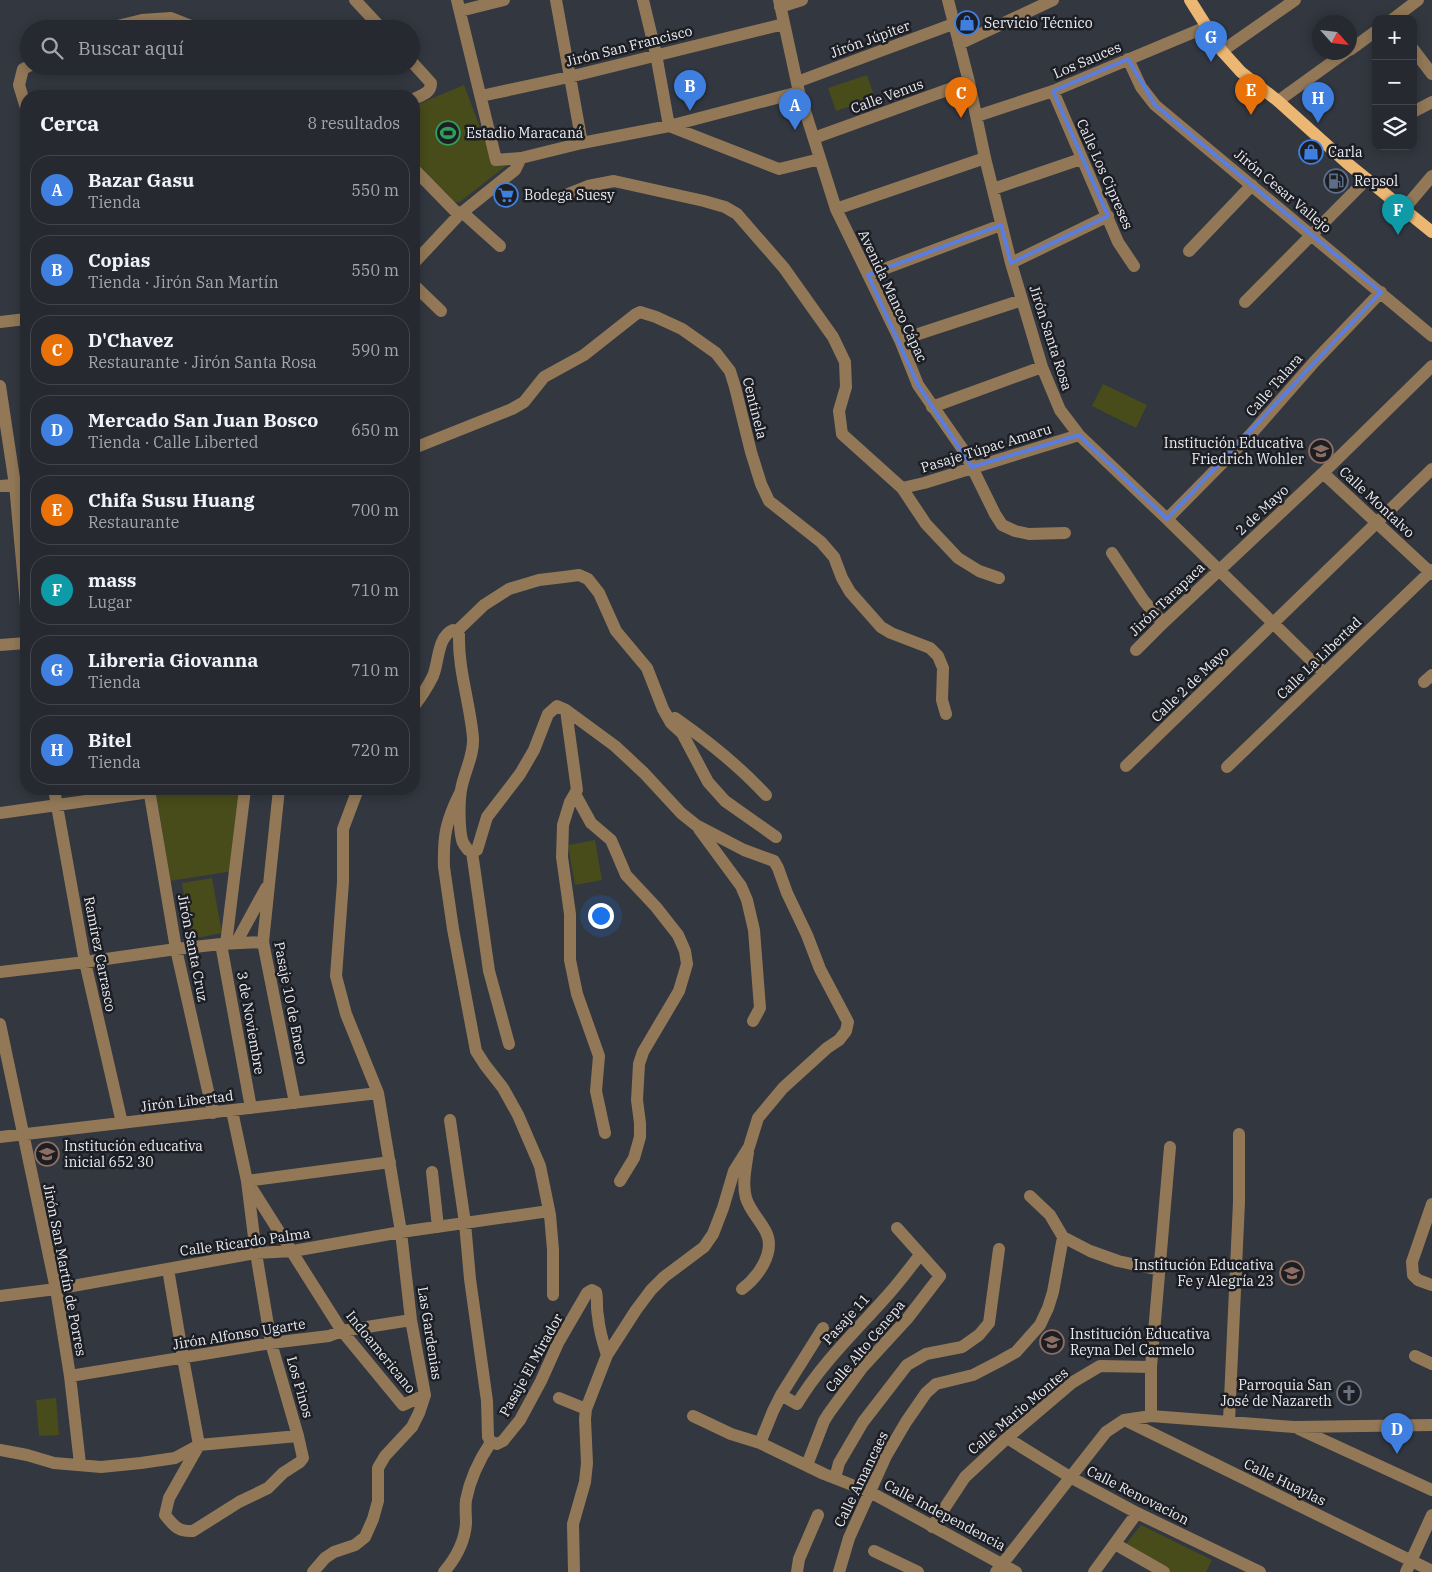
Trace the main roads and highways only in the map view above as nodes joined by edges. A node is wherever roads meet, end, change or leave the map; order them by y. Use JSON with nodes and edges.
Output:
{"nodes":[{"id":1,"x":1190,"y":0,"type":"edge"},
{"id":2,"x":1432,"y":232,"type":"edge"}],
"edges":[{"from":1,"to":2,"type":"main road"}]}
